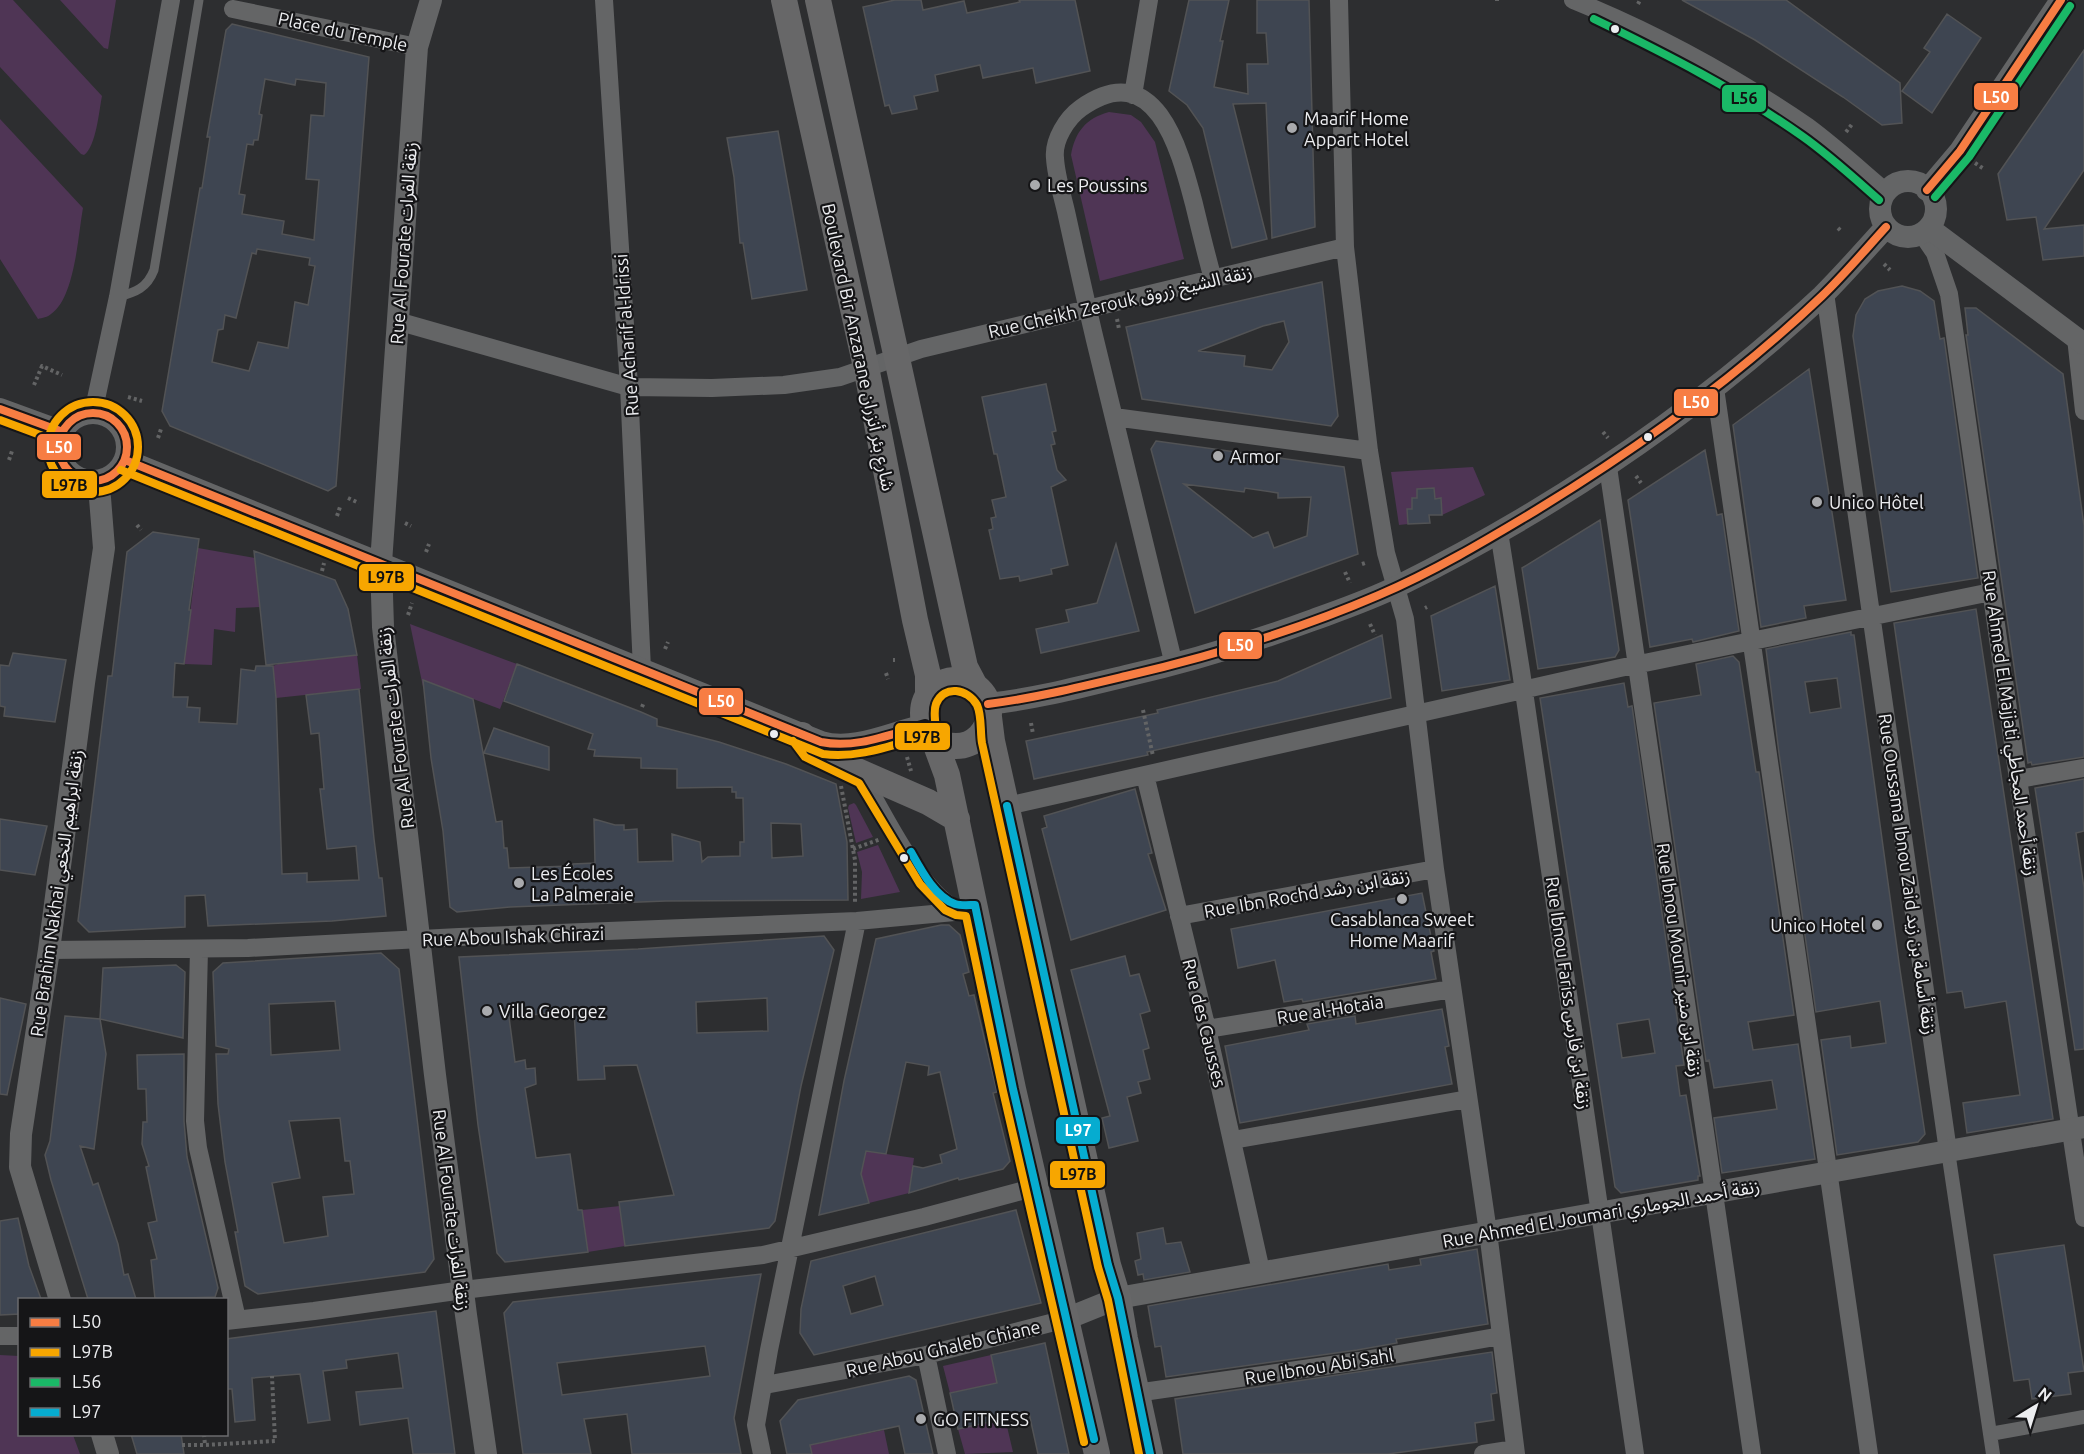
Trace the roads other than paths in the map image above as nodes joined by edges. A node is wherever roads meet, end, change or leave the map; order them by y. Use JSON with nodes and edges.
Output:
{"nodes":[{"id":1,"x":171,"y":0,"type":"edge"},
{"id":2,"x":199,"y":0,"type":"edge"},
{"id":3,"x":431,"y":0,"type":"edge"},
{"id":4,"x":604,"y":0,"type":"edge"},
{"id":5,"x":784,"y":0,"type":"edge"},
{"id":6,"x":818,"y":0,"type":"edge"},
{"id":7,"x":1149,"y":0,"type":"edge"},
{"id":8,"x":1339,"y":0,"type":"edge"},
{"id":9,"x":1574,"y":0,"type":"edge"},
{"id":10,"x":2061,"y":0,"type":"edge"},
{"id":11,"x":233,"y":9,"type":"dead end"},
{"id":12,"x":417,"y":46,"type":"junction"},
{"id":13,"x":1133,"y":94,"type":"junction"},
{"id":14,"x":1927,"y":190,"type":"junction"},
{"id":15,"x":1886,"y":192,"type":"junction"},
{"id":16,"x":1886,"y":227,"type":"junction"},
{"id":17,"x":1925,"y":231,"type":"junction"},
{"id":18,"x":1345,"y":247,"type":"junction"},
{"id":19,"x":1213,"y":279,"type":"junction"},
{"id":20,"x":1824,"y":293,"type":"junction"},
{"id":21,"x":118,"y":297,"type":"junction"},
{"id":22,"x":1087,"y":308,"type":"junction"},
{"id":23,"x":397,"y":321,"type":"junction"},
{"id":24,"x":2080,"y":341,"type":"edge"},
{"id":25,"x":897,"y":357,"type":"junction"},
{"id":26,"x":866,"y":367,"type":"junction"},
{"id":27,"x":629,"y":387,"type":"junction"},
{"id":28,"x":1715,"y":388,"type":"junction"},
{"id":29,"x":0,"y":409,"type":"edge"},
{"id":30,"x":2084,"y":411,"type":"edge"},
{"id":31,"x":93,"y":413,"type":"junction"},
{"id":32,"x":1114,"y":417,"type":"junction"},
{"id":33,"x":63,"y":432,"type":"junction"},
{"id":34,"x":1369,"y":451,"type":"junction"},
{"id":35,"x":126,"y":460,"type":"junction"},
{"id":36,"x":1608,"y":467,"type":"junction"},
{"id":37,"x":95,"y":482,"type":"junction"},
{"id":38,"x":1498,"y":532,"type":"junction"},
{"id":39,"x":381,"y":563,"type":"junction"},
{"id":40,"x":1397,"y":586,"type":"junction"},
{"id":41,"x":1991,"y":591,"type":"junction"},
{"id":42,"x":1871,"y":616,"type":"junction"},
{"id":43,"x":1752,"y":641,"type":"junction"},
{"id":44,"x":1637,"y":664,"type":"junction"},
{"id":45,"x":1174,"y":665,"type":"junction"},
{"id":46,"x":642,"y":669,"type":"junction"},
{"id":47,"x":1524,"y":689,"type":"junction"},
{"id":48,"x":928,"y":694,"type":"junction"},
{"id":49,"x":984,"y":702,"type":"junction"},
{"id":50,"x":1417,"y":713,"type":"junction"},
{"id":51,"x":929,"y":731,"type":"junction"},
{"id":52,"x":802,"y":735,"type":"junction"},
{"id":53,"x":2084,"y":768,"type":"edge"},
{"id":54,"x":866,"y":775,"type":"junction"},
{"id":55,"x":1145,"y":775,"type":"junction"},
{"id":56,"x":2018,"y":778,"type":"junction"},
{"id":57,"x":1007,"y":806,"type":"junction"},
{"id":58,"x":957,"y":819,"type":"junction"},
{"id":59,"x":1435,"y":869,"type":"junction"},
{"id":60,"x":976,"y":907,"type":"junction"},
{"id":61,"x":856,"y":914,"type":"junction"},
{"id":62,"x":1179,"y":916,"type":"junction"},
{"id":63,"x":420,"y":940,"type":"junction"},
{"id":64,"x":199,"y":949,"type":"junction"},
{"id":65,"x":49,"y":950,"type":"junction"},
{"id":66,"x":1452,"y":989,"type":"junction"},
{"id":67,"x":1207,"y":1029,"type":"junction"},
{"id":68,"x":1468,"y":1099,"type":"junction"},
{"id":69,"x":2077,"y":1128,"type":"edge"},
{"id":70,"x":1233,"y":1140,"type":"junction"},
{"id":71,"x":1947,"y":1151,"type":"junction"},
{"id":72,"x":1827,"y":1173,"type":"junction"},
{"id":73,"x":1036,"y":1187,"type":"junction"},
{"id":74,"x":1714,"y":1194,"type":"junction"},
{"id":75,"x":1601,"y":1212,"type":"junction"},
{"id":76,"x":2084,"y":1218,"type":"edge"},
{"id":77,"x":1488,"y":1232,"type":"junction"},
{"id":78,"x":790,"y":1249,"type":"junction"},
{"id":79,"x":1261,"y":1271,"type":"junction"},
{"id":80,"x":463,"y":1290,"type":"junction"},
{"id":81,"x":60,"y":1298,"type":"edge"},
{"id":82,"x":228,"y":1298,"type":"edge"},
{"id":83,"x":1118,"y":1298,"type":"junction"},
{"id":84,"x":228,"y":1300,"type":"edge"},
{"id":85,"x":1066,"y":1319,"type":"junction"},
{"id":86,"x":232,"y":1320,"type":"edge"},
{"id":87,"x":0,"y":1336,"type":"edge"},
{"id":88,"x":18,"y":1336,"type":"edge"},
{"id":89,"x":1501,"y":1336,"type":"junction"},
{"id":90,"x":926,"y":1355,"type":"junction"},
{"id":91,"x":765,"y":1385,"type":"junction"},
{"id":92,"x":1136,"y":1393,"type":"junction"},
{"id":93,"x":2084,"y":1418,"type":"edge"},
{"id":94,"x":1990,"y":1434,"type":"junction"},
{"id":95,"x":103,"y":1436,"type":"edge"},
{"id":96,"x":1516,"y":1452,"type":"edge"},
{"id":97,"x":108,"y":1454,"type":"edge"},
{"id":98,"x":486,"y":1454,"type":"edge"},
{"id":99,"x":762,"y":1454,"type":"edge"},
{"id":100,"x":948,"y":1454,"type":"edge"},
{"id":101,"x":1097,"y":1454,"type":"edge"},
{"id":102,"x":1150,"y":1454,"type":"edge"},
{"id":103,"x":1483,"y":1454,"type":"edge"},
{"id":104,"x":1635,"y":1454,"type":"edge"},
{"id":105,"x":1752,"y":1454,"type":"edge"},
{"id":106,"x":1869,"y":1454,"type":"edge"},
{"id":107,"x":1993,"y":1454,"type":"edge"}],
"edges":[{"from":1,"to":21,"type":"street"},
{"from":2,"to":21,"type":"lane"},
{"from":3,"to":12,"type":"street","name":"Rue Al Fourate زنقة الفرات"},
{"from":4,"to":27,"type":"street","name":"Rue Acharif al-Idrissi"},
{"from":5,"to":26,"type":"main road","name":"Boulevard Bir Anzarane شارع بئر أنزران"},
{"from":6,"to":25,"type":"main road","name":"Boulevard Bir Anzarane شارع بئر أنزران"},
{"from":7,"to":13,"type":"street"},
{"from":8,"to":18,"type":"street"},
{"from":9,"to":15,"type":"street"},
{"from":10,"to":14,"type":"street"},
{"from":11,"to":12,"type":"street","name":"Place du Temple"},
{"from":12,"to":23,"type":"street","name":"Rue Al Fourate زنقة الفرات"},
{"from":13,"to":19,"type":"street"},
{"from":13,"to":22,"type":"street"},
{"from":14,"to":15,"type":"street"},
{"from":14,"to":17,"type":"street"},
{"from":15,"to":16,"type":"street"},
{"from":16,"to":17,"type":"street"},
{"from":16,"to":20,"type":"street"},
{"from":17,"to":24,"type":"street"},
{"from":17,"to":41,"type":"street","name":"Rue Ahmed El Majjati زنقة أحمد المجاطي"},
{"from":18,"to":19,"type":"street","name":"Rue Cheikh Zerouk زنقة الشيخ زروق"},
{"from":18,"to":34,"type":"street"},
{"from":19,"to":22,"type":"street","name":"Rue Cheikh Zerouk زنقة الشيخ زروق"},
{"from":20,"to":28,"type":"street"},
{"from":20,"to":42,"type":"street","name":"Rue Oussama Ibnou Zaid زنقة أسامة بن زيد"},
{"from":21,"to":31,"type":"street"},
{"from":22,"to":25,"type":"street","name":"Rue Cheikh Zerouk زنقة الشيخ زروق"},
{"from":22,"to":32,"type":"street"},
{"from":23,"to":27,"type":"street","name":"Rue Cheikh Zerouk زنقة الشيخ زروق"},
{"from":23,"to":39,"type":"street","name":"Rue Al Fourate زنقة الفرات"},
{"from":24,"to":30,"type":"street"},
{"from":25,"to":26,"type":"street","name":"Rue Cheikh Zerouk زنقة الشيخ زروق"},
{"from":25,"to":49,"type":"main road","name":"Boulevard Bir Anzarane شارع بئر أنزران"},
{"from":26,"to":27,"type":"street","name":"Rue Cheikh Zerouk زنقة الشيخ زروق"},
{"from":26,"to":48,"type":"main road","name":"Boulevard Bir Anzarane شارع بئر أنزران"},
{"from":27,"to":46,"type":"street","name":"Rue Acharif al-Idrissi"},
{"from":28,"to":36,"type":"street"},
{"from":28,"to":43,"type":"street"},
{"from":29,"to":33,"type":"street"},
{"from":31,"to":33,"type":"street"},
{"from":31,"to":35,"type":"street"},
{"from":32,"to":34,"type":"street"},
{"from":32,"to":45,"type":"street"},
{"from":33,"to":37,"type":"street"},
{"from":34,"to":40,"type":"street"},
{"from":35,"to":37,"type":"street"},
{"from":35,"to":39,"type":"street"},
{"from":36,"to":38,"type":"street"},
{"from":36,"to":44,"type":"street","name":"Rue Ibnou Mounir زنقة ابن منير"},
{"from":37,"to":65,"type":"street","name":"Rue Brahim Nakhai زنقة ابراهيم النخعي"},
{"from":38,"to":40,"type":"street"},
{"from":38,"to":47,"type":"street","name":"Rue Ibnou Fariss زنقة ابن فارس"},
{"from":39,"to":46,"type":"street"},
{"from":39,"to":63,"type":"street","name":"Rue Al Fourate زنقة الفرات"},
{"from":40,"to":45,"type":"street"},
{"from":40,"to":50,"type":"street"},
{"from":41,"to":42,"type":"street"},
{"from":41,"to":56,"type":"street","name":"Rue Ahmed El Majjati زنقة أحمد المجاطي"},
{"from":42,"to":43,"type":"street"},
{"from":42,"to":71,"type":"street","name":"Rue Oussama Ibnou Zaid زنقة أسامة بن زيد"},
{"from":43,"to":44,"type":"street"},
{"from":43,"to":72,"type":"street"},
{"from":44,"to":47,"type":"street"},
{"from":44,"to":74,"type":"street","name":"Rue Ibnou Mounir زنقة ابن منير"},
{"from":45,"to":49,"type":"street"},
{"from":46,"to":52,"type":"street"},
{"from":47,"to":50,"type":"street"},
{"from":47,"to":75,"type":"street","name":"Rue Ibnou Fariss زنقة ابن فارس"},
{"from":48,"to":49,"type":"main road"},
{"from":48,"to":51,"type":"main road"},
{"from":49,"to":51,"type":"main road"},
{"from":49,"to":57,"type":"main road","name":"Boulevard Bir Anzarane شارع بئر أنزران"},
{"from":50,"to":55,"type":"street"},
{"from":50,"to":59,"type":"street"},
{"from":51,"to":52,"type":"street"},
{"from":51,"to":58,"type":"main road"},
{"from":52,"to":54,"type":"main road"},
{"from":53,"to":56,"type":"street"},
{"from":54,"to":58,"type":"main road"},
{"from":54,"to":60,"type":"lane"},
{"from":55,"to":57,"type":"street"},
{"from":55,"to":62,"type":"street","name":"Rue des Causses"},
{"from":56,"to":69,"type":"street","name":"Rue Ahmed El Majjati زنقة أحمد المجاطي"},
{"from":57,"to":83,"type":"main road","name":"Boulevard Bir Anzarane شارع بئر أنزران"},
{"from":58,"to":60,"type":"main road"},
{"from":59,"to":62,"type":"street","name":"Rue Ibn Rochd زنقة ابن رشد"},
{"from":59,"to":66,"type":"street"},
{"from":60,"to":61,"type":"street","name":"Rue Abou Ishak Chirazi"},
{"from":60,"to":73,"type":"main road"},
{"from":61,"to":63,"type":"street","name":"Rue Abou Ishak Chirazi"},
{"from":61,"to":78,"type":"street"},
{"from":62,"to":67,"type":"street","name":"Rue des Causses"},
{"from":63,"to":64,"type":"street","name":"Rue Abou Ishak Chirazi"},
{"from":63,"to":80,"type":"street","name":"Rue Al Fourate زنقة الفرات"},
{"from":64,"to":65,"type":"street","name":"Rue Abou Ishak Chirazi"},
{"from":64,"to":82,"type":"street"},
{"from":65,"to":81,"type":"street","name":"Rue Brahim Nakhai زنقة ابراهيم النخعي"},
{"from":66,"to":67,"type":"street","name":"Rue al-Hotaia"},
{"from":66,"to":68,"type":"street"},
{"from":67,"to":70,"type":"street","name":"Rue des Causses"},
{"from":68,"to":70,"type":"street"},
{"from":68,"to":77,"type":"street"},
{"from":69,"to":71,"type":"street","name":"Rue Ahmed El Joumari زنقة أحمد الجوماري"},
{"from":69,"to":76,"type":"street","name":"Rue Ahmed El Majjati زنقة أحمد المجاطي"},
{"from":70,"to":79,"type":"street","name":"Rue des Causses"},
{"from":71,"to":72,"type":"street","name":"Rue Ahmed El Joumari زنقة أحمد الجوماري"},
{"from":71,"to":94,"type":"street","name":"Rue Oussama Ibnou Zaid زنقة أسامة بن زيد"},
{"from":72,"to":74,"type":"street","name":"Rue Ahmed El Joumari زنقة أحمد الجوماري"},
{"from":72,"to":106,"type":"street"},
{"from":73,"to":78,"type":"street"},
{"from":73,"to":85,"type":"main road"},
{"from":74,"to":75,"type":"street","name":"Rue Ahmed El Joumari زنقة أحمد الجوماري"},
{"from":74,"to":105,"type":"street","name":"Rue Ibnou Mounir زنقة ابن منير"},
{"from":75,"to":77,"type":"street","name":"Rue Ahmed El Joumari زنقة أحمد الجوماري"},
{"from":75,"to":104,"type":"street","name":"Rue Ibnou Fariss زنقة ابن فارس"},
{"from":77,"to":79,"type":"street","name":"Rue Ahmed El Joumari زنقة أحمد الجوماري"},
{"from":77,"to":89,"type":"street"},
{"from":78,"to":80,"type":"street"},
{"from":78,"to":91,"type":"street"},
{"from":79,"to":83,"type":"street","name":"Rue Ahmed El Joumari زنقة أحمد الجوماري"},
{"from":80,"to":86,"type":"street"},
{"from":80,"to":98,"type":"street","name":"Rue Al Fourate زنقة الفرات"},
{"from":83,"to":85,"type":"street","name":"Rue Abou Ghaleb Chiane"},
{"from":83,"to":92,"type":"main road","name":"Boulevard Bir Anzarane شارع بئر أنزران"},
{"from":84,"to":86,"type":"street"},
{"from":85,"to":90,"type":"street","name":"Rue Abou Ghaleb Chiane"},
{"from":85,"to":101,"type":"main road"},
{"from":87,"to":88,"type":"street"},
{"from":89,"to":92,"type":"street","name":"Rue Ibnou Abi Sahl"},
{"from":89,"to":96,"type":"street"},
{"from":90,"to":91,"type":"street","name":"Rue Abou Ghaleb Chiane"},
{"from":90,"to":100,"type":"street"},
{"from":91,"to":99,"type":"street"},
{"from":92,"to":102,"type":"main road","name":"Boulevard Bir Anzarane شارع بئر أنزران"},
{"from":93,"to":94,"type":"street"},
{"from":94,"to":107,"type":"street","name":"Rue Oussama Ibnou Zaid زنقة أسامة بن زيد"},
{"from":95,"to":97,"type":"street"},
{"from":96,"to":103,"type":"street"}]}
